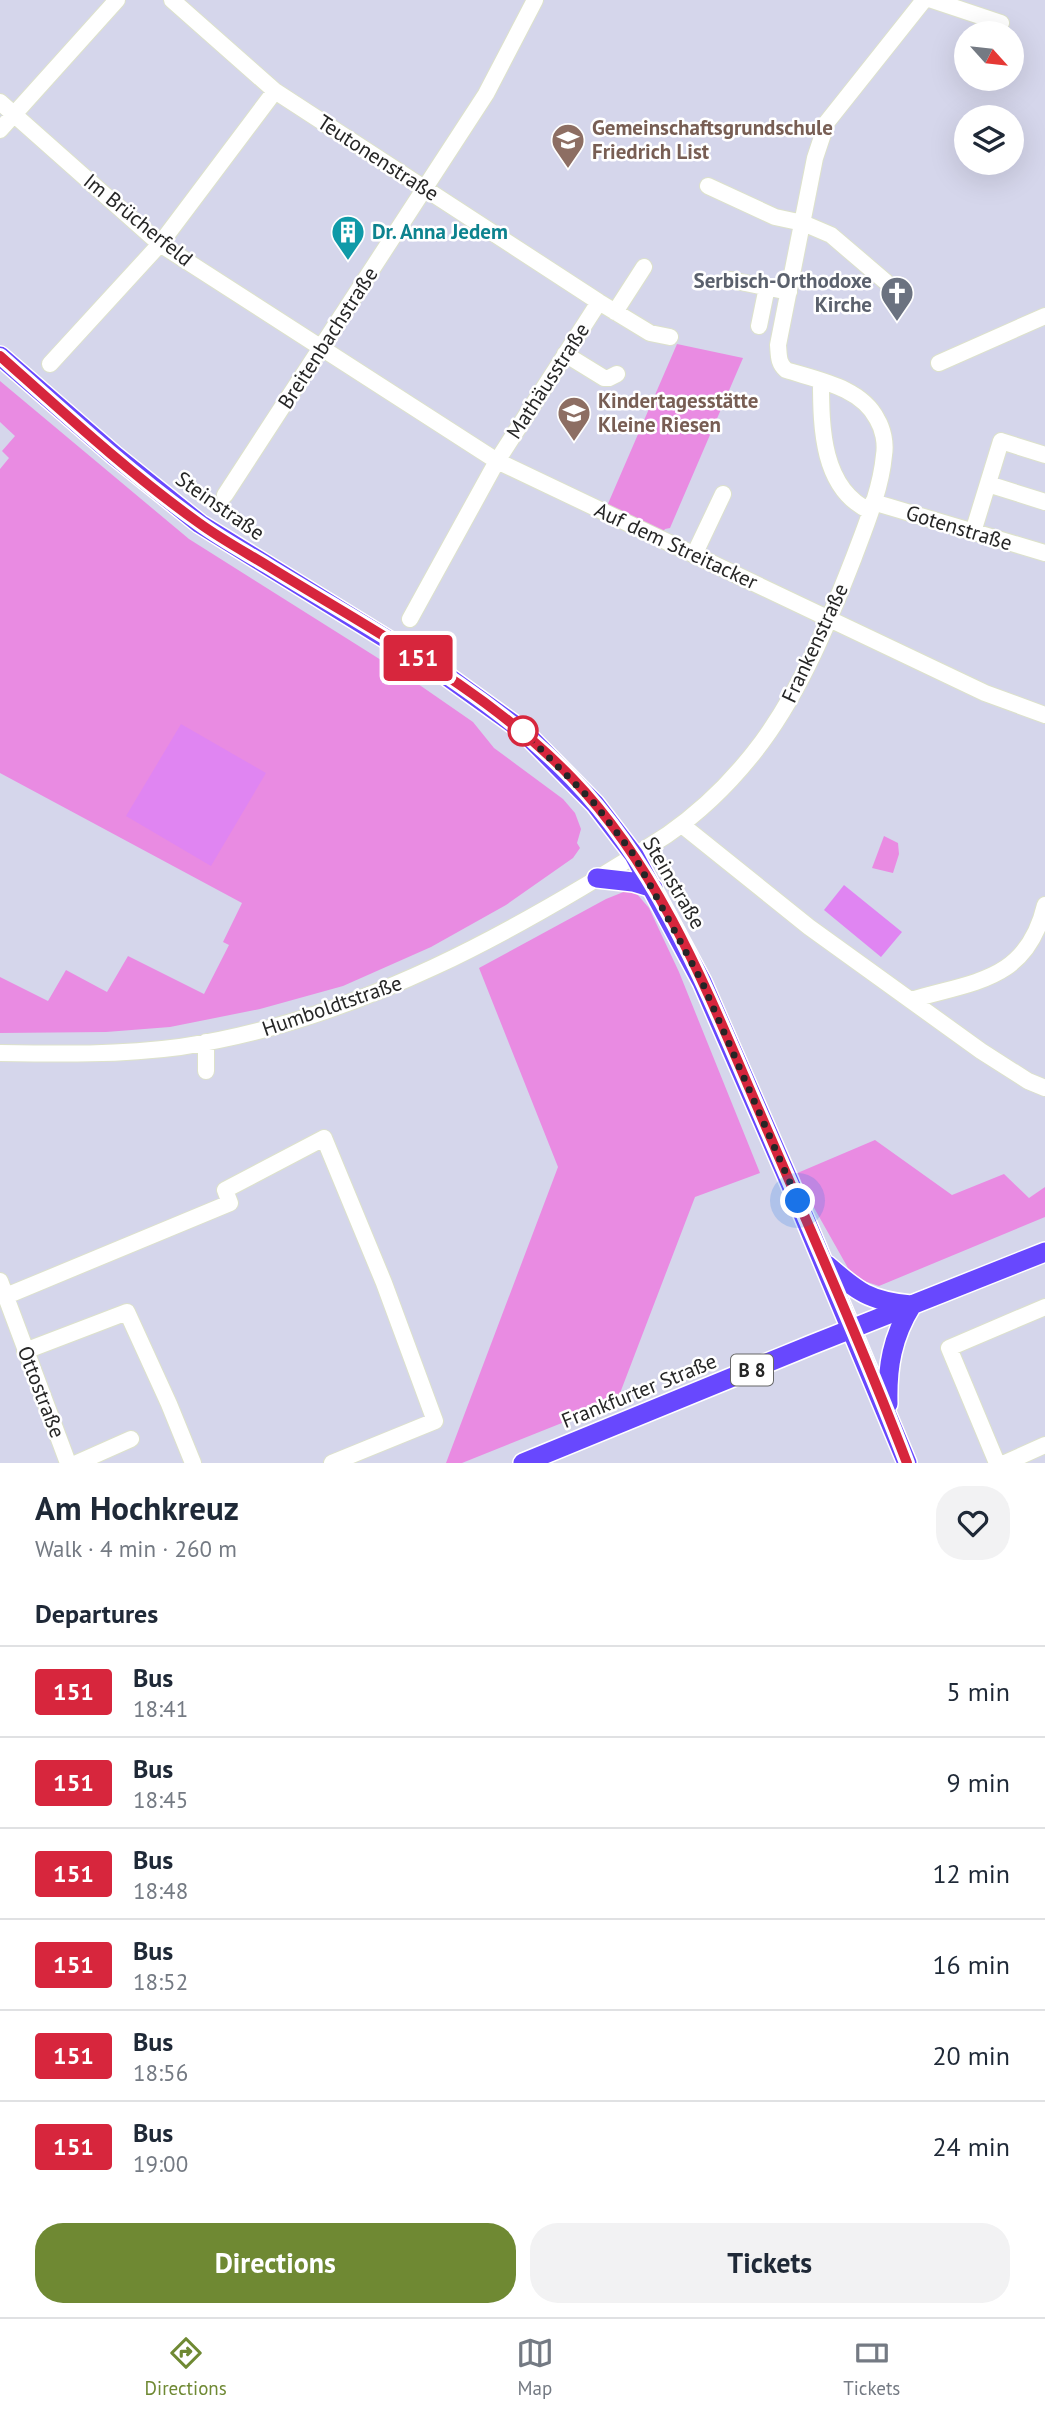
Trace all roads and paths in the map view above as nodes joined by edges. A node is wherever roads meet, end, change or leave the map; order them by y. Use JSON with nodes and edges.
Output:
{"nodes":[{"id":1,"x":117,"y":0,"type":"edge"},
{"id":2,"x":172,"y":0,"type":"edge"},
{"id":3,"x":535,"y":0,"type":"edge"},
{"id":4,"x":924,"y":0,"type":"edge"},
{"id":5,"x":932,"y":0,"type":"edge"},
{"id":6,"x":995,"y":21,"type":"edge"},
{"id":7,"x":275,"y":91,"type":"junction"},
{"id":8,"x":0,"y":102,"type":"edge"},
{"id":9,"x":14,"y":114,"type":"junction"},
{"id":10,"x":0,"y":130,"type":"edge"},
{"id":11,"x":708,"y":186,"type":"dead end"},
{"id":12,"x":424,"y":188,"type":"junction"},
{"id":13,"x":803,"y":223,"type":"junction"},
{"id":14,"x":160,"y":244,"type":"junction"},
{"id":15,"x":644,"y":267,"type":"dead end"},
{"id":16,"x":731,"y":280,"type":"dead end"},
{"id":17,"x":886,"y":282,"type":"dead end"},
{"id":18,"x":767,"y":287,"type":"junction"},
{"id":19,"x":789,"y":292,"type":"junction"},
{"id":20,"x":599,"y":302,"type":"junction"},
{"id":21,"x":615,"y":312,"type":"junction"},
{"id":22,"x":1045,"y":316,"type":"edge"},
{"id":23,"x":759,"y":326,"type":"dead end"},
{"id":24,"x":670,"y":337,"type":"dead end"},
{"id":25,"x":321,"y":349,"type":"junction"},
{"id":26,"x":0,"y":355,"type":"edge"},
{"id":27,"x":565,"y":355,"type":"junction"},
{"id":28,"x":939,"y":363,"type":"dead end"},
{"id":29,"x":50,"y":364,"type":"dead end"},
{"id":30,"x":617,"y":374,"type":"dead end"},
{"id":31,"x":821,"y":382,"type":"junction"},
{"id":32,"x":1045,"y":455,"type":"edge"},
{"id":33,"x":497,"y":461,"type":"junction"},
{"id":34,"x":988,"y":484,"type":"junction"},
{"id":35,"x":723,"y":494,"type":"dead end"},
{"id":36,"x":225,"y":495,"type":"dead end"},
{"id":37,"x":1045,"y":502,"type":"edge"},
{"id":38,"x":872,"y":506,"type":"junction"},
{"id":39,"x":973,"y":532,"type":"junction"},
{"id":40,"x":1045,"y":553,"type":"edge"},
{"id":41,"x":694,"y":555,"type":"junction"},
{"id":42,"x":410,"y":619,"type":"dead end"},
{"id":43,"x":830,"y":620,"type":"junction"},
{"id":44,"x":1045,"y":715,"type":"edge"},
{"id":45,"x":682,"y":825,"type":"junction"},
{"id":46,"x":634,"y":855,"type":"junction"},
{"id":47,"x":597,"y":878,"type":"junction"},
{"id":48,"x":653,"y":888,"type":"junction"},
{"id":49,"x":1045,"y":905,"type":"edge"},
{"id":50,"x":911,"y":1000,"type":"junction"},
{"id":51,"x":206,"y":1042,"type":"junction"},
{"id":52,"x":0,"y":1053,"type":"edge"},
{"id":53,"x":206,"y":1071,"type":"dead end"},
{"id":54,"x":1045,"y":1088,"type":"edge"},
{"id":55,"x":1045,"y":1252,"type":"edge"},
{"id":56,"x":824,"y":1262,"type":"junction"},
{"id":57,"x":3,"y":1289,"type":"edge"},
{"id":58,"x":912,"y":1305,"type":"junction"},
{"id":59,"x":1045,"y":1307,"type":"edge"},
{"id":60,"x":851,"y":1329,"type":"junction"},
{"id":61,"x":25,"y":1351,"type":"junction"},
{"id":62,"x":888,"y":1414,"type":"junction"},
{"id":63,"x":131,"y":1439,"type":"dead end"},
{"id":64,"x":1045,"y":1445,"type":"edge"},
{"id":65,"x":68,"y":1463,"type":"edge"},
{"id":66,"x":77,"y":1463,"type":"edge"},
{"id":67,"x":193,"y":1463,"type":"edge"},
{"id":68,"x":332,"y":1463,"type":"edge"},
{"id":69,"x":523,"y":1463,"type":"edge"},
{"id":70,"x":907,"y":1463,"type":"edge"},
{"id":71,"x":997,"y":1463,"type":"edge"},
{"id":72,"x":1005,"y":1463,"type":"edge"}],
"edges":[{"from":1,"to":9,"type":"street"},
{"from":2,"to":7,"type":"street","name":"Teutonenstraße"},
{"from":3,"to":12,"type":"street","name":"Breitenbachstraße"},
{"from":4,"to":13,"type":"street","name":"Frankenstraße"},
{"from":5,"to":6,"type":"street"},
{"from":7,"to":12,"type":"street","name":"Teutonenstraße"},
{"from":7,"to":14,"type":"street"},
{"from":8,"to":9,"type":"street","name":"Im Brücherfeld"},
{"from":9,"to":10,"type":"street"},
{"from":9,"to":14,"type":"street","name":"Im Brücherfeld"},
{"from":11,"to":13,"type":"street"},
{"from":12,"to":20,"type":"street","name":"Teutonenstraße"},
{"from":12,"to":25,"type":"street","name":"Breitenbachstraße"},
{"from":13,"to":17,"type":"street"},
{"from":13,"to":19,"type":"street","name":"Frankenstraße"},
{"from":14,"to":25,"type":"street","name":"Im Brücherfeld"},
{"from":14,"to":29,"type":"street"},
{"from":15,"to":21,"type":"street"},
{"from":16,"to":18,"type":"street"},
{"from":18,"to":19,"type":"street"},
{"from":18,"to":23,"type":"street"},
{"from":19,"to":31,"type":"street","name":"Frankenstraße"},
{"from":20,"to":21,"type":"street","name":"Teutonenstraße"},
{"from":20,"to":27,"type":"street","name":"Mathäusstraße"},
{"from":21,"to":24,"type":"street","name":"Teutonenstraße"},
{"from":22,"to":28,"type":"street"},
{"from":25,"to":33,"type":"street","name":"Auf dem Streitacker"},
{"from":25,"to":36,"type":"street","name":"Breitenbachstraße"},
{"from":26,"to":46,"type":"main road","name":"Steinstraße"},
{"from":27,"to":30,"type":"street"},
{"from":27,"to":33,"type":"street","name":"Mathäusstraße"},
{"from":31,"to":38,"type":"street"},
{"from":31,"to":38,"type":"street","name":"Frankenstraße"},
{"from":32,"to":34,"type":"street"},
{"from":33,"to":41,"type":"street","name":"Auf dem Streitacker"},
{"from":33,"to":42,"type":"street","name":"Mathäusstraße"},
{"from":34,"to":37,"type":"street"},
{"from":34,"to":39,"type":"street"},
{"from":35,"to":41,"type":"street"},
{"from":38,"to":39,"type":"street","name":"Gotenstraße"},
{"from":38,"to":43,"type":"street","name":"Frankenstraße"},
{"from":39,"to":40,"type":"street","name":"Gotenstraße"},
{"from":41,"to":43,"type":"street","name":"Auf dem Streitacker"},
{"from":43,"to":44,"type":"street","name":"Auf dem Streitacker"},
{"from":43,"to":45,"type":"street","name":"Frankenstraße"},
{"from":45,"to":46,"type":"street","name":"Frankenstraße"},
{"from":45,"to":50,"type":"street"},
{"from":46,"to":47,"type":"street","name":"Humboldtstraße"},
{"from":46,"to":48,"type":"main road","name":"Steinstraße"},
{"from":47,"to":48,"type":"main road"},
{"from":47,"to":51,"type":"street","name":"Humboldtstraße"},
{"from":48,"to":56,"type":"main road","name":"Steinstraße"},
{"from":49,"to":50,"type":"street"},
{"from":50,"to":54,"type":"street"},
{"from":51,"to":52,"type":"street","name":"Humboldtstraße"},
{"from":51,"to":53,"type":"street"},
{"from":55,"to":58,"type":"main road","name":"Frankfurter Straße","number":"B 8"},
{"from":56,"to":58,"type":"main road"},
{"from":56,"to":60,"type":"main road","name":"Steinstraße"},
{"from":57,"to":61,"type":"street","name":"Ottostraße"},
{"from":57,"to":68,"type":"street"},
{"from":58,"to":60,"type":"main road","name":"Frankfurter Straße","number":"B 8"},
{"from":58,"to":62,"type":"main road"},
{"from":59,"to":71,"type":"street"},
{"from":60,"to":62,"type":"main road","name":"Steinstraße"},
{"from":60,"to":69,"type":"main road","name":"Frankfurter Straße","number":"B 8"},
{"from":61,"to":65,"type":"street","name":"Ottostraße"},
{"from":61,"to":67,"type":"street"},
{"from":62,"to":70,"type":"main road","name":"Steinstraße"},
{"from":63,"to":66,"type":"street"},
{"from":64,"to":72,"type":"street"}]}
